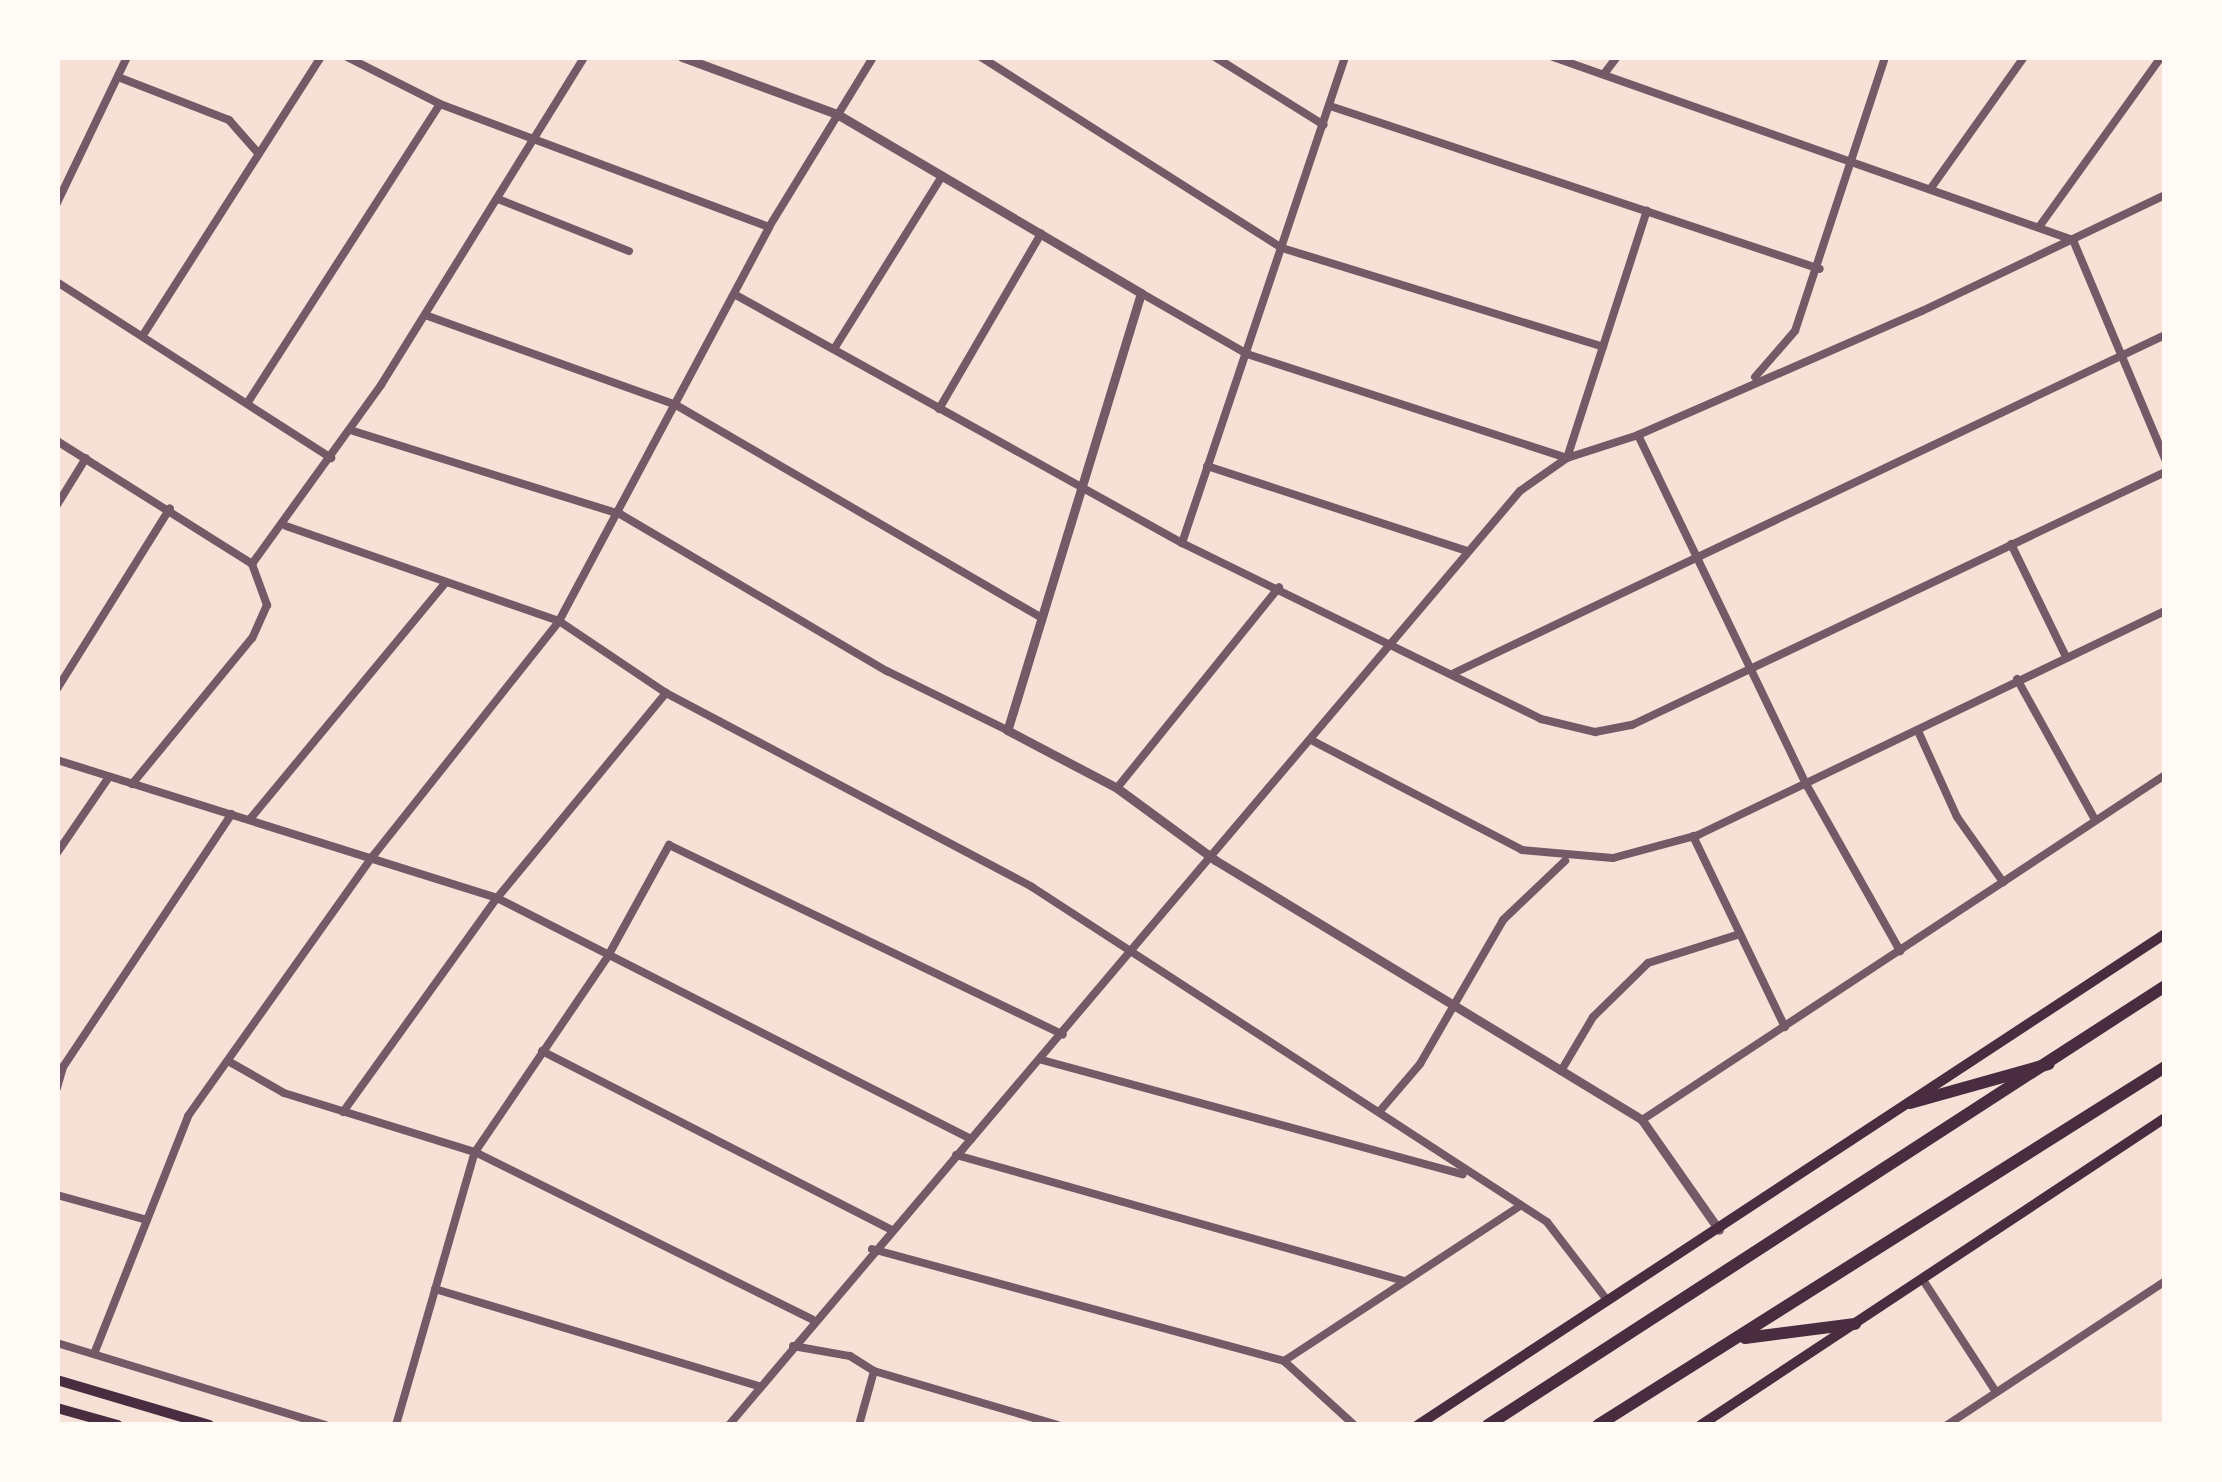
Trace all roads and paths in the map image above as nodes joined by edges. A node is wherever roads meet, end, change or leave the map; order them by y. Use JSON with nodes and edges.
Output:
{"nodes":[{"id":1,"x":127,"y":57,"type":"edge"},
{"id":2,"x":321,"y":57,"type":"edge"},
{"id":3,"x":346,"y":57,"type":"edge"},
{"id":4,"x":584,"y":57,"type":"edge"},
{"id":5,"x":682,"y":57,"type":"edge"},
{"id":6,"x":873,"y":57,"type":"edge"},
{"id":7,"x":981,"y":57,"type":"edge"},
{"id":8,"x":1215,"y":57,"type":"edge"},
{"id":9,"x":1243,"y":57,"type":"edge"},
{"id":10,"x":1345,"y":57,"type":"edge"},
{"id":11,"x":1553,"y":57,"type":"edge"},
{"id":12,"x":1617,"y":57,"type":"edge"},
{"id":13,"x":1885,"y":57,"type":"edge"},
{"id":14,"x":2024,"y":57,"type":"edge"},
{"id":15,"x":2161,"y":60,"type":"edge"},
{"id":16,"x":1235,"y":69,"type":"junction"},
{"id":17,"x":1604,"y":74,"type":"junction"},
{"id":18,"x":118,"y":77,"type":"junction"},
{"id":19,"x":440,"y":104,"type":"junction"},
{"id":20,"x":1330,"y":106,"type":"junction"},
{"id":21,"x":837,"y":114,"type":"junction"},
{"id":22,"x":1324,"y":125,"type":"junction"},
{"id":23,"x":535,"y":140,"type":"junction"},
{"id":24,"x":259,"y":154,"type":"junction"},
{"id":25,"x":1855,"y":160,"type":"junction"},
{"id":26,"x":942,"y":176,"type":"junction"},
{"id":27,"x":1930,"y":188,"type":"junction"},
{"id":28,"x":2165,"y":195,"type":"edge"},
{"id":29,"x":498,"y":199,"type":"junction"},
{"id":30,"x":57,"y":203,"type":"edge"},
{"id":31,"x":1647,"y":211,"type":"junction"},
{"id":32,"x":769,"y":227,"type":"junction"},
{"id":33,"x":2039,"y":227,"type":"junction"},
{"id":34,"x":1041,"y":234,"type":"junction"},
{"id":35,"x":2073,"y":241,"type":"junction"},
{"id":36,"x":1282,"y":248,"type":"junction"},
{"id":37,"x":629,"y":251,"type":"dead end"},
{"id":38,"x":1820,"y":269,"type":"junction"},
{"id":39,"x":57,"y":282,"type":"edge"},
{"id":40,"x":1142,"y":293,"type":"junction"},
{"id":41,"x":734,"y":294,"type":"junction"},
{"id":42,"x":425,"y":315,"type":"junction"},
{"id":43,"x":145,"y":332,"type":"junction"},
{"id":44,"x":2165,"y":335,"type":"edge"},
{"id":45,"x":1603,"y":347,"type":"junction"},
{"id":46,"x":834,"y":349,"type":"junction"},
{"id":47,"x":1247,"y":354,"type":"junction"},
{"id":48,"x":2119,"y":357,"type":"junction"},
{"id":49,"x":1750,"y":382,"type":"junction"},
{"id":50,"x":248,"y":402,"type":"junction"},
{"id":51,"x":676,"y":405,"type":"junction"},
{"id":52,"x":939,"y":409,"type":"junction"},
{"id":53,"x":350,"y":430,"type":"junction"},
{"id":54,"x":1638,"y":435,"type":"junction"},
{"id":55,"x":57,"y":441,"type":"edge"},
{"id":56,"x":86,"y":458,"type":"junction"},
{"id":57,"x":332,"y":458,"type":"junction"},
{"id":58,"x":1568,"y":458,"type":"junction"},
{"id":59,"x":2165,"y":459,"type":"edge"},
{"id":60,"x":1208,"y":466,"type":"junction"},
{"id":61,"x":2165,"y":472,"type":"edge"},
{"id":62,"x":1083,"y":492,"type":"junction"},
{"id":63,"x":57,"y":505,"type":"edge"},
{"id":64,"x":170,"y":508,"type":"junction"},
{"id":65,"x":620,"y":514,"type":"junction"},
{"id":66,"x":286,"y":526,"type":"junction"},
{"id":67,"x":1182,"y":543,"type":"junction"},
{"id":68,"x":2011,"y":544,"type":"junction"},
{"id":69,"x":1467,"y":551,"type":"junction"},
{"id":70,"x":1700,"y":556,"type":"junction"},
{"id":71,"x":252,"y":564,"type":"junction"},
{"id":72,"x":445,"y":583,"type":"junction"},
{"id":73,"x":1279,"y":587,"type":"junction"},
{"id":74,"x":2165,"y":611,"type":"edge"},
{"id":75,"x":1043,"y":619,"type":"junction"},
{"id":76,"x":559,"y":621,"type":"junction"},
{"id":77,"x":1395,"y":641,"type":"junction"},
{"id":78,"x":2066,"y":657,"type":"junction"},
{"id":79,"x":1752,"y":666,"type":"junction"},
{"id":80,"x":1453,"y":674,"type":"junction"},
{"id":81,"x":2017,"y":680,"type":"junction"},
{"id":82,"x":57,"y":688,"type":"edge"},
{"id":83,"x":666,"y":694,"type":"junction"},
{"id":84,"x":1006,"y":730,"type":"junction"},
{"id":85,"x":1918,"y":731,"type":"junction"},
{"id":86,"x":1313,"y":740,"type":"junction"},
{"id":87,"x":57,"y":760,"type":"edge"},
{"id":88,"x":2165,"y":775,"type":"edge"},
{"id":89,"x":109,"y":777,"type":"junction"},
{"id":90,"x":132,"y":784,"type":"junction"},
{"id":91,"x":1806,"y":784,"type":"junction"},
{"id":92,"x":1117,"y":788,"type":"junction"},
{"id":93,"x":232,"y":814,"type":"junction"},
{"id":94,"x":250,"y":819,"type":"junction"},
{"id":95,"x":2095,"y":820,"type":"junction"},
{"id":96,"x":1693,"y":836,"type":"junction"},
{"id":97,"x":57,"y":853,"type":"edge"},
{"id":98,"x":374,"y":856,"type":"junction"},
{"id":99,"x":1215,"y":860,"type":"junction"},
{"id":100,"x":1567,"y":860,"type":"junction"},
{"id":101,"x":2003,"y":882,"type":"junction"},
{"id":102,"x":497,"y":898,"type":"junction"},
{"id":103,"x":1740,"y":934,"type":"junction"},
{"id":104,"x":2165,"y":934,"type":"edge"},
{"id":105,"x":1900,"y":951,"type":"junction"},
{"id":106,"x":608,"y":956,"type":"junction"},
{"id":107,"x":1133,"y":957,"type":"junction"},
{"id":108,"x":2165,"y":972,"type":"edge"},
{"id":109,"x":2165,"y":986,"type":"edge"},
{"id":110,"x":2151,"y":995,"type":"junction"},
{"id":111,"x":1452,"y":1007,"type":"junction"},
{"id":112,"x":1785,"y":1027,"type":"junction"},
{"id":113,"x":1063,"y":1035,"type":"junction"},
{"id":114,"x":542,"y":1051,"type":"junction"},
{"id":115,"x":1042,"y":1060,"type":"junction"},
{"id":116,"x":228,"y":1061,"type":"junction"},
{"id":117,"x":2056,"y":1062,"type":"junction"},
{"id":118,"x":60,"y":1066,"type":"edge"},
{"id":119,"x":2165,"y":1067,"type":"edge"},
{"id":120,"x":1561,"y":1072,"type":"junction"},
{"id":121,"x":57,"y":1088,"type":"edge"},
{"id":122,"x":1910,"y":1103,"type":"junction"},
{"id":123,"x":343,"y":1112,"type":"junction"},
{"id":124,"x":1379,"y":1112,"type":"junction"},
{"id":125,"x":1642,"y":1120,"type":"junction"},
{"id":126,"x":2164,"y":1120,"type":"edge"},
{"id":127,"x":971,"y":1138,"type":"junction"},
{"id":128,"x":475,"y":1152,"type":"junction"},
{"id":129,"x":956,"y":1155,"type":"junction"},
{"id":130,"x":1473,"y":1177,"type":"junction"},
{"id":131,"x":57,"y":1195,"type":"edge"},
{"id":132,"x":1518,"y":1207,"type":"junction"},
{"id":133,"x":147,"y":1220,"type":"junction"},
{"id":134,"x":890,"y":1229,"type":"junction"},
{"id":135,"x":1720,"y":1230,"type":"junction"},
{"id":136,"x":872,"y":1249,"type":"junction"},
{"id":137,"x":1923,"y":1280,"type":"junction"},
{"id":138,"x":1405,"y":1281,"type":"junction"},
{"id":139,"x":2165,"y":1281,"type":"edge"},
{"id":140,"x":435,"y":1289,"type":"junction"},
{"id":141,"x":1607,"y":1301,"type":"junction"},
{"id":142,"x":813,"y":1321,"type":"junction"},
{"id":143,"x":1855,"y":1324,"type":"junction"},
{"id":144,"x":1738,"y":1339,"type":"junction"},
{"id":145,"x":57,"y":1343,"type":"edge"},
{"id":146,"x":793,"y":1346,"type":"junction"},
{"id":147,"x":94,"y":1354,"type":"junction"},
{"id":148,"x":1284,"y":1360,"type":"junction"},
{"id":149,"x":874,"y":1371,"type":"junction"},
{"id":150,"x":57,"y":1380,"type":"edge"},
{"id":151,"x":759,"y":1386,"type":"junction"},
{"id":152,"x":1996,"y":1392,"type":"junction"},
{"id":153,"x":57,"y":1408,"type":"edge"},
{"id":154,"x":180,"y":1421,"type":"edge"},
{"id":155,"x":118,"y":1425,"type":"edge"},
{"id":156,"x":209,"y":1425,"type":"edge"},
{"id":157,"x":326,"y":1425,"type":"edge"},
{"id":158,"x":396,"y":1425,"type":"edge"},
{"id":159,"x":728,"y":1425,"type":"edge"},
{"id":160,"x":859,"y":1425,"type":"edge"},
{"id":161,"x":1057,"y":1425,"type":"edge"},
{"id":162,"x":1354,"y":1425,"type":"edge"},
{"id":163,"x":1418,"y":1425,"type":"edge"},
{"id":164,"x":1488,"y":1425,"type":"edge"},
{"id":165,"x":1598,"y":1425,"type":"edge"},
{"id":166,"x":1701,"y":1425,"type":"edge"},
{"id":167,"x":1947,"y":1425,"type":"edge"}],
"edges":[{"from":1,"to":18,"type":"street"},
{"from":2,"to":24,"type":"street"},
{"from":3,"to":19,"type":"street"},
{"from":4,"to":23,"type":"street"},
{"from":5,"to":21,"type":"street"},
{"from":6,"to":21,"type":"street"},
{"from":7,"to":36,"type":"street"},
{"from":8,"to":16,"type":"street"},
{"from":9,"to":16,"type":"street"},
{"from":10,"to":20,"type":"street"},
{"from":11,"to":17,"type":"street"},
{"from":12,"to":17,"type":"street"},
{"from":13,"to":25,"type":"street"},
{"from":14,"to":27,"type":"street"},
{"from":15,"to":33,"type":"street"},
{"from":16,"to":22,"type":"street"},
{"from":17,"to":25,"type":"street"},
{"from":18,"to":24,"type":"street"},
{"from":18,"to":30,"type":"street"},
{"from":19,"to":23,"type":"street"},
{"from":19,"to":50,"type":"street"},
{"from":20,"to":22,"type":"street"},
{"from":20,"to":31,"type":"street"},
{"from":21,"to":26,"type":"street"},
{"from":21,"to":32,"type":"street"},
{"from":22,"to":36,"type":"street"},
{"from":23,"to":29,"type":"street"},
{"from":23,"to":32,"type":"street"},
{"from":24,"to":43,"type":"street"},
{"from":25,"to":27,"type":"street"},
{"from":25,"to":38,"type":"street"},
{"from":26,"to":34,"type":"street"},
{"from":26,"to":46,"type":"street"},
{"from":27,"to":33,"type":"street"},
{"from":28,"to":35,"type":"street"},
{"from":29,"to":37,"type":"street"},
{"from":29,"to":42,"type":"street"},
{"from":31,"to":38,"type":"street"},
{"from":31,"to":45,"type":"street"},
{"from":32,"to":41,"type":"street"},
{"from":33,"to":35,"type":"street"},
{"from":34,"to":40,"type":"street"},
{"from":34,"to":52,"type":"street"},
{"from":35,"to":48,"type":"street"},
{"from":35,"to":49,"type":"street"},
{"from":36,"to":45,"type":"street"},
{"from":36,"to":47,"type":"street"},
{"from":38,"to":49,"type":"street"},
{"from":39,"to":43,"type":"street"},
{"from":40,"to":47,"type":"street"},
{"from":40,"to":62,"type":"street"},
{"from":41,"to":46,"type":"street"},
{"from":41,"to":51,"type":"street"},
{"from":42,"to":51,"type":"street"},
{"from":42,"to":53,"type":"street"},
{"from":43,"to":50,"type":"street"},
{"from":44,"to":48,"type":"street"},
{"from":45,"to":58,"type":"street"},
{"from":46,"to":52,"type":"street"},
{"from":47,"to":58,"type":"street"},
{"from":47,"to":60,"type":"street"},
{"from":48,"to":59,"type":"street"},
{"from":48,"to":70,"type":"street"},
{"from":49,"to":54,"type":"street"},
{"from":50,"to":57,"type":"street"},
{"from":51,"to":65,"type":"street"},
{"from":51,"to":75,"type":"street"},
{"from":52,"to":62,"type":"street"},
{"from":53,"to":57,"type":"street"},
{"from":53,"to":65,"type":"street"},
{"from":54,"to":58,"type":"street"},
{"from":54,"to":70,"type":"street"},
{"from":55,"to":56,"type":"street"},
{"from":56,"to":63,"type":"street"},
{"from":56,"to":64,"type":"street"},
{"from":57,"to":66,"type":"street"},
{"from":58,"to":69,"type":"street"},
{"from":60,"to":67,"type":"street"},
{"from":60,"to":69,"type":"street"},
{"from":61,"to":68,"type":"street"},
{"from":62,"to":67,"type":"street"},
{"from":62,"to":75,"type":"street"},
{"from":64,"to":71,"type":"street"},
{"from":64,"to":82,"type":"street"},
{"from":65,"to":76,"type":"street"},
{"from":65,"to":84,"type":"street"},
{"from":66,"to":71,"type":"street"},
{"from":66,"to":72,"type":"street"},
{"from":67,"to":73,"type":"street"},
{"from":68,"to":78,"type":"street"},
{"from":68,"to":79,"type":"street"},
{"from":69,"to":77,"type":"street"},
{"from":70,"to":79,"type":"street"},
{"from":70,"to":80,"type":"street"},
{"from":71,"to":90,"type":"street"},
{"from":72,"to":76,"type":"street"},
{"from":72,"to":94,"type":"street"},
{"from":73,"to":77,"type":"street"},
{"from":73,"to":92,"type":"street"},
{"from":74,"to":78,"type":"street"},
{"from":75,"to":84,"type":"street"},
{"from":76,"to":83,"type":"street"},
{"from":76,"to":98,"type":"street"},
{"from":77,"to":80,"type":"street"},
{"from":77,"to":86,"type":"street"},
{"from":78,"to":81,"type":"street"},
{"from":79,"to":80,"type":"street"},
{"from":79,"to":91,"type":"street"},
{"from":81,"to":85,"type":"street"},
{"from":81,"to":95,"type":"street"},
{"from":83,"to":102,"type":"street"},
{"from":83,"to":107,"type":"street"},
{"from":84,"to":92,"type":"street"},
{"from":85,"to":91,"type":"street"},
{"from":85,"to":101,"type":"street"},
{"from":86,"to":99,"type":"street"},
{"from":86,"to":100,"type":"street"},
{"from":87,"to":89,"type":"street"},
{"from":88,"to":95,"type":"street"},
{"from":89,"to":90,"type":"street"},
{"from":89,"to":97,"type":"street"},
{"from":90,"to":93,"type":"street"},
{"from":91,"to":96,"type":"street"},
{"from":91,"to":105,"type":"street"},
{"from":92,"to":99,"type":"street"},
{"from":93,"to":94,"type":"street"},
{"from":93,"to":118,"type":"street"},
{"from":94,"to":98,"type":"street"},
{"from":95,"to":101,"type":"street"},
{"from":96,"to":100,"type":"street"},
{"from":96,"to":103,"type":"street"},
{"from":98,"to":102,"type":"street"},
{"from":98,"to":116,"type":"street"},
{"from":99,"to":107,"type":"street"},
{"from":99,"to":111,"type":"street"},
{"from":100,"to":111,"type":"street"},
{"from":101,"to":105,"type":"street"},
{"from":102,"to":106,"type":"street"},
{"from":102,"to":123,"type":"street"},
{"from":103,"to":112,"type":"street"},
{"from":103,"to":120,"type":"street"},
{"from":104,"to":122,"type":"main road"},
{"from":105,"to":112,"type":"street"},
{"from":106,"to":113,"type":"street"},
{"from":106,"to":114,"type":"street"},
{"from":106,"to":127,"type":"street"},
{"from":107,"to":113,"type":"street"},
{"from":107,"to":124,"type":"street"},
{"from":108,"to":110,"type":"highway"},
{"from":109,"to":110,"type":"highway"},
{"from":110,"to":117,"type":"highway"},
{"from":111,"to":120,"type":"street"},
{"from":111,"to":124,"type":"street"},
{"from":112,"to":125,"type":"street"},
{"from":113,"to":115,"type":"street"},
{"from":114,"to":128,"type":"street"},
{"from":114,"to":134,"type":"street"},
{"from":115,"to":127,"type":"street"},
{"from":115,"to":130,"type":"street"},
{"from":116,"to":123,"type":"street"},
{"from":116,"to":133,"type":"street"},
{"from":117,"to":122,"type":"highway"},
{"from":117,"to":164,"type":"highway"},
{"from":118,"to":121,"type":"street"},
{"from":119,"to":144,"type":"highway"},
{"from":120,"to":125,"type":"street"},
{"from":122,"to":135,"type":"main road"},
{"from":123,"to":128,"type":"street"},
{"from":124,"to":130,"type":"street"},
{"from":125,"to":135,"type":"street"},
{"from":126,"to":137,"type":"main road"},
{"from":127,"to":129,"type":"street"},
{"from":128,"to":140,"type":"street"},
{"from":128,"to":142,"type":"street"},
{"from":129,"to":134,"type":"street"},
{"from":129,"to":138,"type":"street"},
{"from":130,"to":132,"type":"street"},
{"from":131,"to":133,"type":"street"},
{"from":132,"to":138,"type":"street"},
{"from":132,"to":141,"type":"street"},
{"from":133,"to":147,"type":"street"},
{"from":134,"to":136,"type":"street"},
{"from":135,"to":141,"type":"main road"},
{"from":136,"to":142,"type":"street"},
{"from":136,"to":148,"type":"street"},
{"from":137,"to":143,"type":"main road"},
{"from":137,"to":152,"type":"street"},
{"from":138,"to":148,"type":"street"},
{"from":139,"to":152,"type":"street"},
{"from":140,"to":151,"type":"street"},
{"from":140,"to":158,"type":"street"},
{"from":141,"to":163,"type":"main road"},
{"from":142,"to":146,"type":"street"},
{"from":143,"to":144,"type":"highway"},
{"from":143,"to":166,"type":"main road"},
{"from":144,"to":165,"type":"highway"},
{"from":145,"to":147,"type":"street"},
{"from":146,"to":149,"type":"street"},
{"from":146,"to":151,"type":"street"},
{"from":147,"to":157,"type":"street"},
{"from":148,"to":162,"type":"street"},
{"from":149,"to":160,"type":"street"},
{"from":149,"to":161,"type":"street"},
{"from":150,"to":154,"type":"main road"},
{"from":151,"to":159,"type":"street"},
{"from":152,"to":167,"type":"street"},
{"from":153,"to":155,"type":"main road"},
{"from":154,"to":156,"type":"main road"}]}
